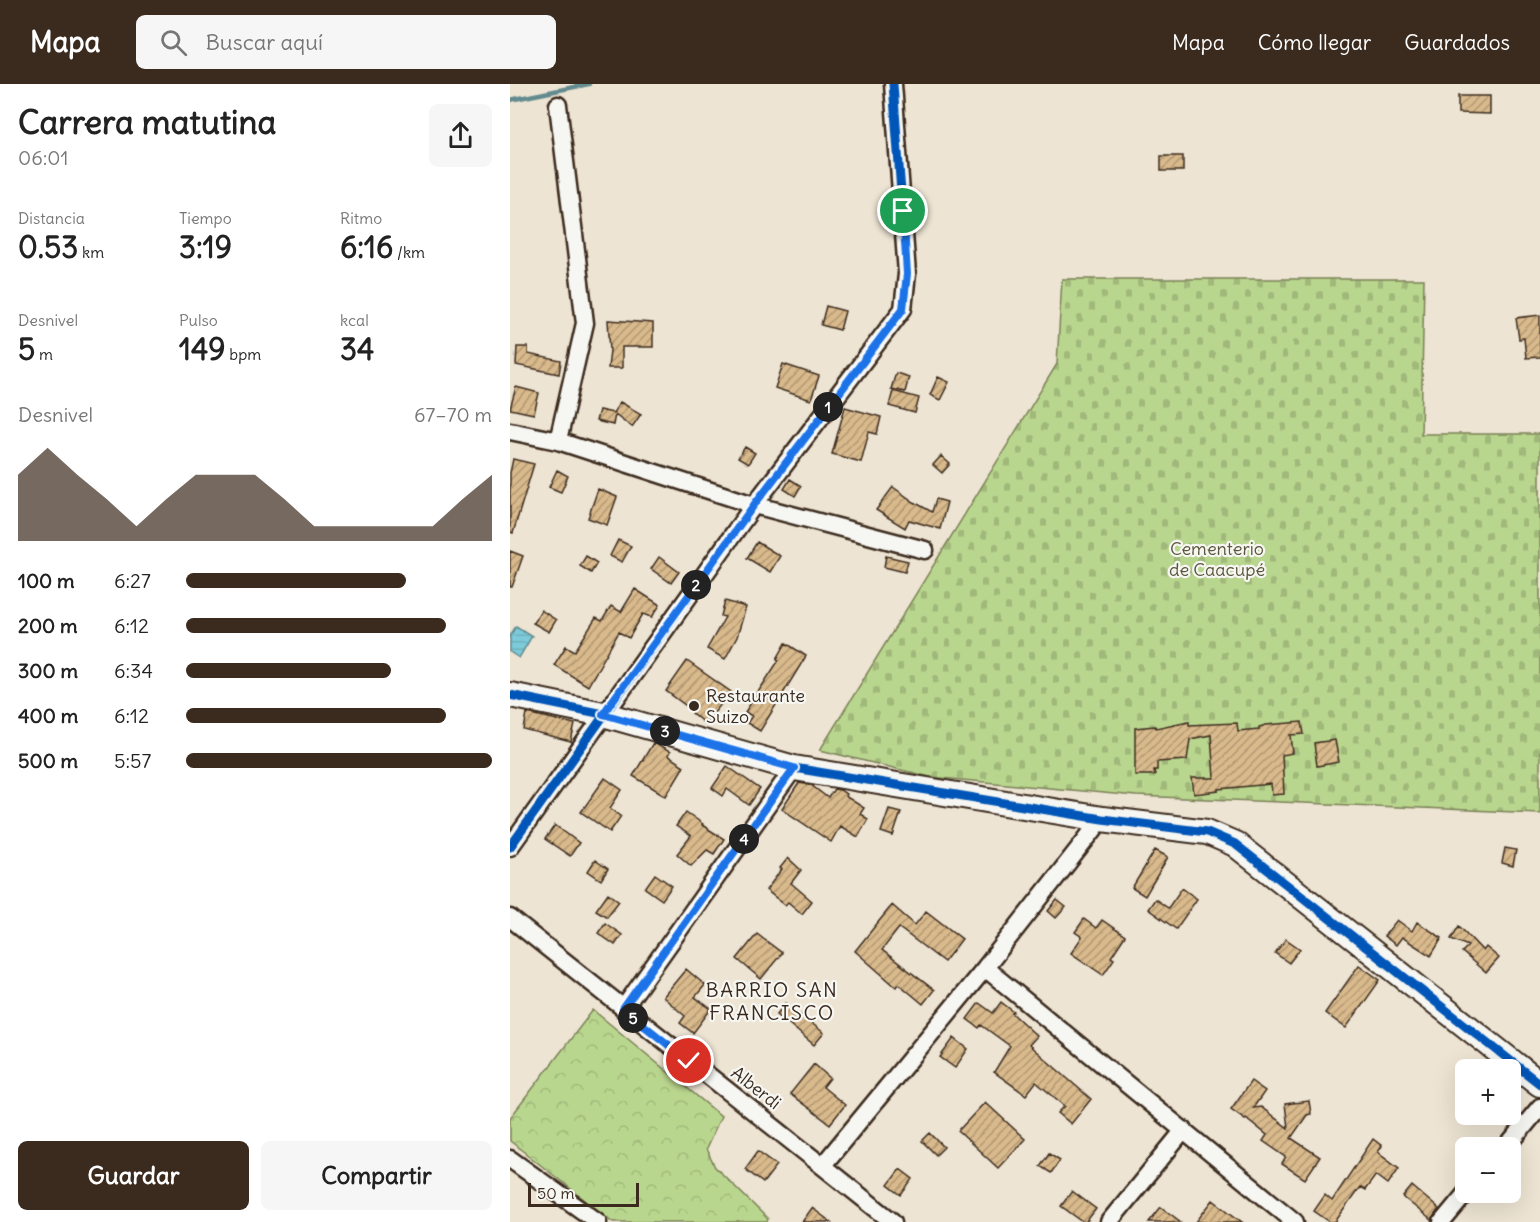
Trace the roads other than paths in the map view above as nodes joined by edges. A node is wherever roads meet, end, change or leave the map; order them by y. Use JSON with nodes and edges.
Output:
{"nodes":[{"id":1,"x":893,"y":84,"type":"edge"},
{"id":2,"x":558,"y":105,"type":"dead end"},
{"id":3,"x":510,"y":431,"type":"edge"},
{"id":4,"x":558,"y":441,"type":"junction"},
{"id":5,"x":754,"y":505,"type":"junction"},
{"id":6,"x":926,"y":550,"type":"dead end"},
{"id":7,"x":510,"y":695,"type":"edge"},
{"id":8,"x":603,"y":714,"type":"junction"},
{"id":9,"x":794,"y":768,"type":"junction"},
{"id":10,"x":1102,"y":819,"type":"junction"},
{"id":11,"x":510,"y":847,"type":"edge"},
{"id":12,"x":510,"y":918,"type":"edge"},
{"id":13,"x":985,"y":968,"type":"junction"},
{"id":14,"x":623,"y":1009,"type":"junction"},
{"id":15,"x":1540,"y":1084,"type":"edge"},
{"id":16,"x":1540,"y":1107,"type":"edge"},
{"id":17,"x":1184,"y":1130,"type":"junction"},
{"id":18,"x":1515,"y":1137,"type":"edge"},
{"id":19,"x":510,"y":1159,"type":"edge"},
{"id":20,"x":823,"y":1165,"type":"junction"},
{"id":21,"x":1458,"y":1203,"type":"edge"},
{"id":22,"x":598,"y":1222,"type":"edge"},
{"id":23,"x":893,"y":1222,"type":"edge"},
{"id":24,"x":1109,"y":1222,"type":"edge"},
{"id":25,"x":1295,"y":1222,"type":"edge"},
{"id":26,"x":1442,"y":1222,"type":"edge"}],
"edges":[{"from":1,"to":5,"type":"street"},
{"from":2,"to":4,"type":"street"},
{"from":3,"to":4,"type":"street"},
{"from":4,"to":5,"type":"street"},
{"from":5,"to":6,"type":"street"},
{"from":5,"to":8,"type":"street"},
{"from":7,"to":8,"type":"street"},
{"from":8,"to":9,"type":"street"},
{"from":8,"to":11,"type":"street"},
{"from":9,"to":10,"type":"street"},
{"from":9,"to":14,"type":"street"},
{"from":10,"to":13,"type":"street"},
{"from":10,"to":15,"type":"street"},
{"from":12,"to":14,"type":"street","name":"Alberdi"},
{"from":13,"to":17,"type":"street"},
{"from":13,"to":20,"type":"street"},
{"from":14,"to":20,"type":"street","name":"Alberdi"},
{"from":16,"to":18,"type":"street"},
{"from":17,"to":24,"type":"street"},
{"from":17,"to":25,"type":"street"},
{"from":19,"to":22,"type":"street"},
{"from":20,"to":23,"type":"street","name":"Alberdi"},
{"from":21,"to":26,"type":"street"}]}
